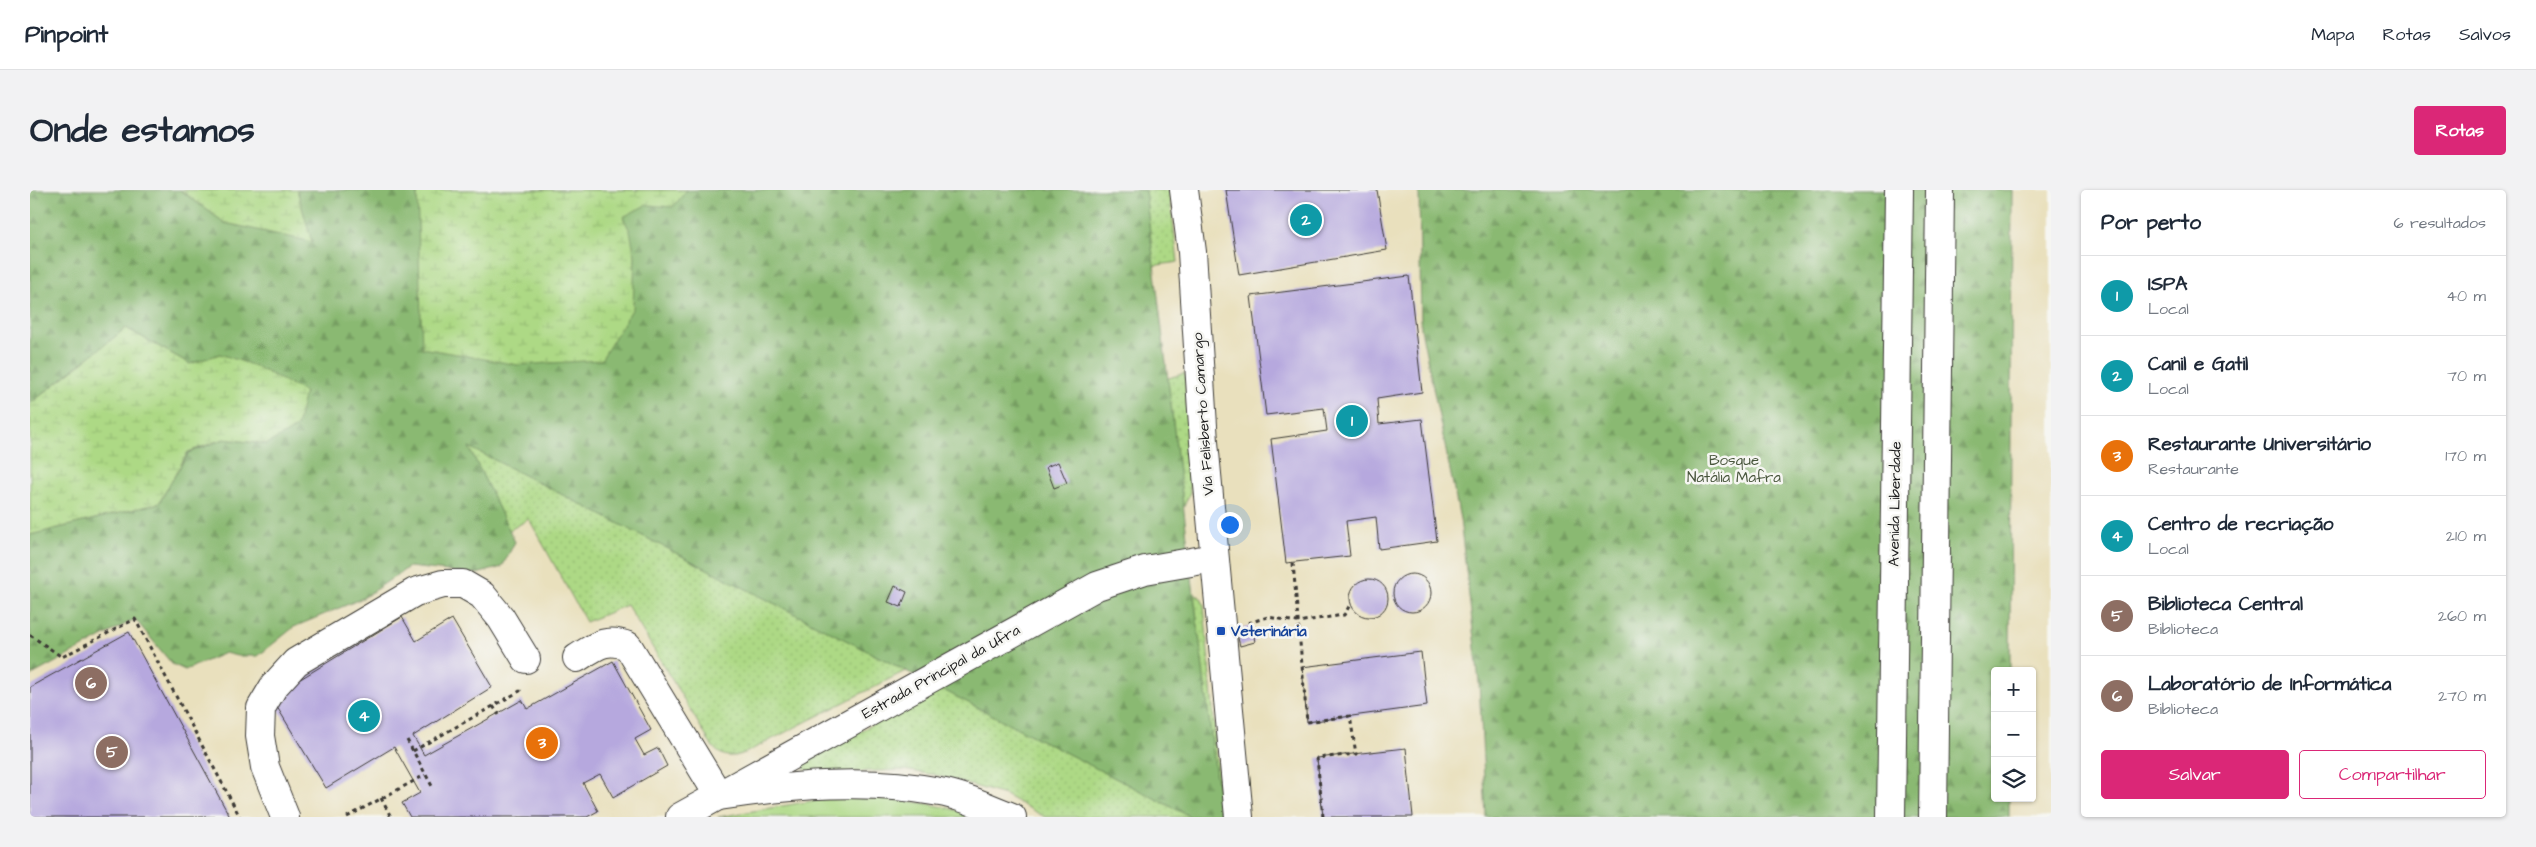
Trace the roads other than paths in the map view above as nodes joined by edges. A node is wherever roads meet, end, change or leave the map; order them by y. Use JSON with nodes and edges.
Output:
{"nodes":[{"id":1,"x":1184,"y":190,"type":"edge"},
{"id":2,"x":1899,"y":190,"type":"edge"},
{"id":3,"x":1940,"y":190,"type":"edge"},
{"id":4,"x":1214,"y":558,"type":"junction"},
{"id":5,"x":577,"y":658,"type":"dead end"},
{"id":6,"x":526,"y":659,"type":"dead end"},
{"id":7,"x":719,"y":796,"type":"junction"},
{"id":8,"x":285,"y":817,"type":"edge"},
{"id":9,"x":680,"y":817,"type":"edge"},
{"id":10,"x":1012,"y":817,"type":"edge"},
{"id":11,"x":1239,"y":817,"type":"edge"},
{"id":12,"x":1891,"y":817,"type":"edge"},
{"id":13,"x":1933,"y":817,"type":"edge"}],
"edges":[{"from":1,"to":4,"type":"main road","name":"Via Felisberto Camargo"},
{"from":2,"to":12,"type":"main road","name":"Avenida Liberdade"},
{"from":3,"to":13,"type":"main road"},
{"from":4,"to":7,"type":"main road","name":"Estrada Principal da Ufra"},
{"from":4,"to":11,"type":"main road","name":"Via Felisberto Camargo"},
{"from":5,"to":7,"type":"main road"},
{"from":6,"to":8,"type":"main road"},
{"from":7,"to":9,"type":"main road","name":"Estrada Principal da Ufra"},
{"from":7,"to":10,"type":"main road"}]}
